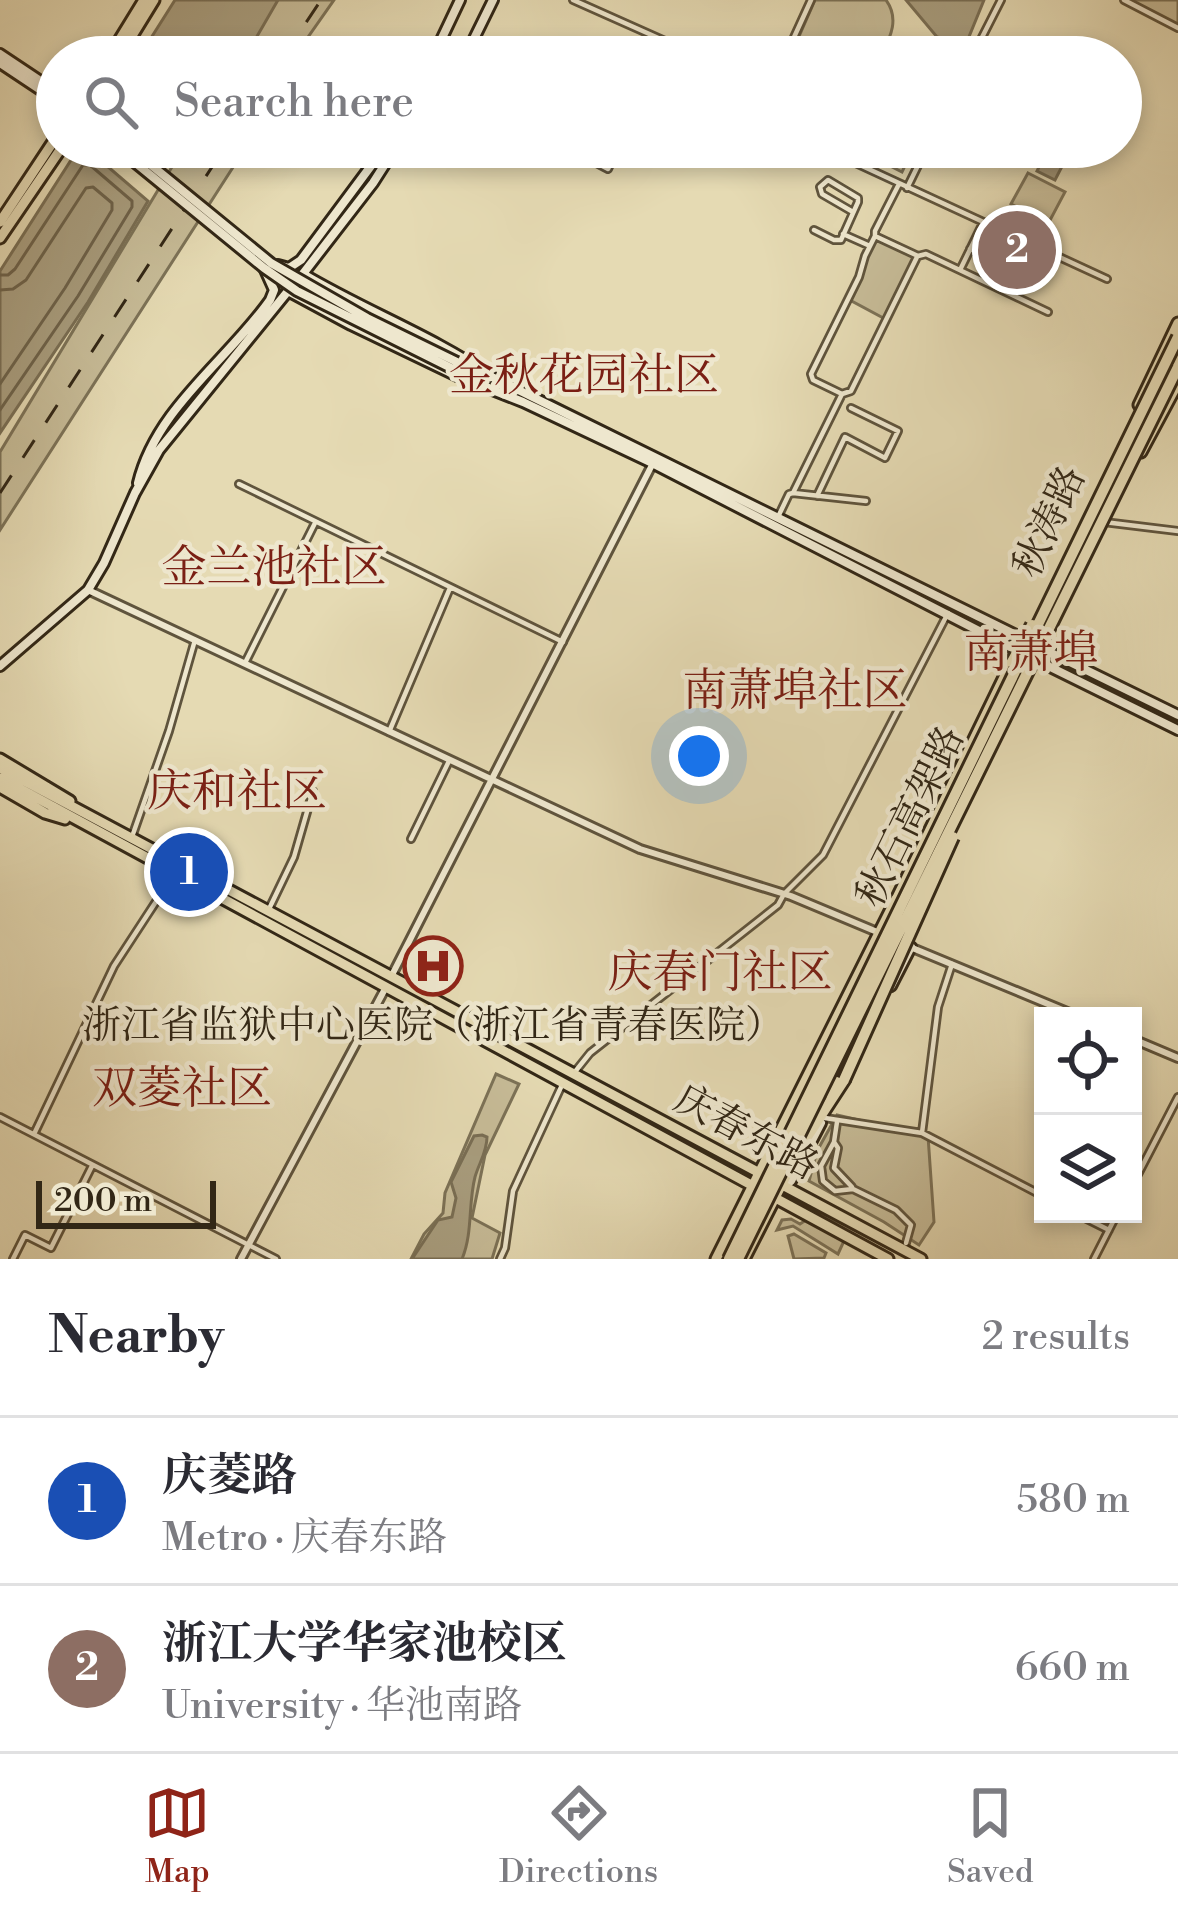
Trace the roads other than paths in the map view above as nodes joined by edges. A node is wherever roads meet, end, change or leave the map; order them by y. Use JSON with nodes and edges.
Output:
{"nodes":[{"id":1,"x":144,"y":0,"type":"edge"},
{"id":2,"x":154,"y":0,"type":"edge"},
{"id":3,"x":460,"y":0,"type":"edge"},
{"id":4,"x":493,"y":0,"type":"edge"},
{"id":5,"x":573,"y":0,"type":"edge"},
{"id":6,"x":811,"y":0,"type":"edge"},
{"id":7,"x":1000,"y":0,"type":"edge"},
{"id":8,"x":1124,"y":0,"type":"edge"},
{"id":9,"x":1178,"y":28,"type":"edge"},
{"id":10,"x":122,"y":36,"type":"edge"},
{"id":11,"x":132,"y":36,"type":"edge"},
{"id":12,"x":443,"y":36,"type":"edge"},
{"id":13,"x":475,"y":36,"type":"edge"},
{"id":14,"x":653,"y":36,"type":"edge"},
{"id":15,"x":795,"y":36,"type":"edge"},
{"id":16,"x":982,"y":36,"type":"edge"},
{"id":17,"x":0,"y":58,"type":"edge"},
{"id":18,"x":36,"y":79,"type":"edge"},
{"id":19,"x":36,"y":85,"type":"edge"},
{"id":20,"x":36,"y":168,"type":"edge"},
{"id":21,"x":48,"y":168,"type":"edge"},
{"id":22,"x":143,"y":168,"type":"edge"},
{"id":23,"x":154,"y":168,"type":"edge"},
{"id":24,"x":369,"y":168,"type":"edge"},
{"id":25,"x":383,"y":168,"type":"edge"},
{"id":26,"x":864,"y":168,"type":"edge"},
{"id":27,"x":917,"y":168,"type":"edge"},
{"id":28,"x":898,"y":184,"type":"junction"},
{"id":29,"x":907,"y":188,"type":"junction"},
{"id":30,"x":854,"y":212,"type":"junction"},
{"id":31,"x":0,"y":222,"type":"edge"},
{"id":32,"x":982,"y":223,"type":"junction"},
{"id":33,"x":814,"y":230,"type":"dead end"},
{"id":34,"x":843,"y":234,"type":"junction"},
{"id":35,"x":875,"y":236,"type":"junction"},
{"id":36,"x":0,"y":238,"type":"edge"},
{"id":37,"x":1027,"y":243,"type":"junction"},
{"id":38,"x":870,"y":247,"type":"junction"},
{"id":39,"x":970,"y":249,"type":"junction"},
{"id":40,"x":918,"y":256,"type":"junction"},
{"id":41,"x":268,"y":266,"type":"junction"},
{"id":42,"x":1014,"y":268,"type":"junction"},
{"id":43,"x":960,"y":270,"type":"junction"},
{"id":44,"x":303,"y":274,"type":"junction"},
{"id":45,"x":1106,"y":279,"type":"dead end"},
{"id":46,"x":288,"y":291,"type":"junction"},
{"id":47,"x":1004,"y":291,"type":"junction"},
{"id":48,"x":1048,"y":312,"type":"dead end"},
{"id":49,"x":1178,"y":323,"type":"edge"},
{"id":50,"x":1178,"y":338,"type":"edge"},
{"id":51,"x":456,"y":366,"type":"junction"},
{"id":52,"x":1178,"y":367,"type":"edge"},
{"id":53,"x":492,"y":377,"type":"junction"},
{"id":54,"x":1178,"y":383,"type":"edge"},
{"id":55,"x":842,"y":394,"type":"junction"},
{"id":56,"x":523,"y":402,"type":"junction"},
{"id":57,"x":851,"y":407,"type":"dead end"},
{"id":58,"x":654,"y":460,"type":"junction"},
{"id":59,"x":239,"y":484,"type":"dead end"},
{"id":60,"x":135,"y":493,"type":"junction"},
{"id":61,"x":793,"y":493,"type":"junction"},
{"id":62,"x":817,"y":496,"type":"junction"},
{"id":63,"x":866,"y":501,"type":"dead end"},
{"id":64,"x":777,"y":518,"type":"junction"},
{"id":65,"x":316,"y":521,"type":"junction"},
{"id":66,"x":1104,"y":522,"type":"junction"},
{"id":67,"x":1178,"y":531,"type":"edge"},
{"id":68,"x":1072,"y":554,"type":"junction"},
{"id":69,"x":451,"y":588,"type":"junction"},
{"id":70,"x":88,"y":590,"type":"junction"},
{"id":71,"x":948,"y":613,"type":"junction"},
{"id":72,"x":195,"y":640,"type":"junction"},
{"id":73,"x":1027,"y":641,"type":"junction"},
{"id":74,"x":563,"y":642,"type":"junction"},
{"id":75,"x":1042,"y":649,"type":"junction"},
{"id":76,"x":1022,"y":653,"type":"junction"},
{"id":77,"x":1036,"y":660,"type":"junction"},
{"id":78,"x":245,"y":663,"type":"junction"},
{"id":79,"x":0,"y":666,"type":"edge"},
{"id":80,"x":1178,"y":715,"type":"edge"},
{"id":81,"x":1178,"y":730,"type":"edge"},
{"id":82,"x":389,"y":732,"type":"junction"},
{"id":83,"x":989,"y":751,"type":"junction"},
{"id":84,"x":0,"y":759,"type":"edge"},
{"id":85,"x":449,"y":761,"type":"junction"},
{"id":86,"x":0,"y":768,"type":"edge"},
{"id":87,"x":493,"y":781,"type":"junction"},
{"id":88,"x":0,"y":783,"type":"edge"},
{"id":89,"x":314,"y":791,"type":"dead end"},
{"id":90,"x":56,"y":804,"type":"junction"},
{"id":91,"x":99,"y":821,"type":"junction"},
{"id":92,"x":86,"y":825,"type":"junction"},
{"id":93,"x":131,"y":837,"type":"junction"},
{"id":94,"x":412,"y":838,"type":"dead end"},
{"id":95,"x":174,"y":874,"type":"junction"},
{"id":96,"x":784,"y":894,"type":"junction"},
{"id":97,"x":893,"y":904,"type":"junction"},
{"id":98,"x":268,"y":910,"type":"junction"},
{"id":99,"x":880,"y":934,"type":"junction"},
{"id":100,"x":907,"y":945,"type":"junction"},
{"id":101,"x":952,"y":964,"type":"junction"},
{"id":102,"x":389,"y":981,"type":"junction"},
{"id":103,"x":1055,"y":1007,"type":"edge"},
{"id":104,"x":1142,"y":1043,"type":"edge"},
{"id":105,"x":1178,"y":1058,"type":"edge"},
{"id":106,"x":574,"y":1073,"type":"junction"},
{"id":107,"x":562,"y":1083,"type":"junction"},
{"id":108,"x":1178,"y":1097,"type":"edge"},
{"id":109,"x":824,"y":1117,"type":"junction"},
{"id":110,"x":0,"y":1118,"type":"edge"},
{"id":111,"x":837,"y":1119,"type":"junction"},
{"id":112,"x":922,"y":1133,"type":"junction"},
{"id":113,"x":34,"y":1135,"type":"junction"},
{"id":114,"x":834,"y":1142,"type":"junction"},
{"id":115,"x":801,"y":1146,"type":"junction"},
{"id":116,"x":92,"y":1166,"type":"junction"},
{"id":117,"x":1142,"y":1167,"type":"edge"},
{"id":118,"x":760,"y":1174,"type":"junction"},
{"id":119,"x":781,"y":1185,"type":"junction"},
{"id":120,"x":753,"y":1187,"type":"junction"},
{"id":121,"x":853,"y":1189,"type":"junction"},
{"id":122,"x":1034,"y":1191,"type":"edge"},
{"id":123,"x":774,"y":1198,"type":"junction"},
{"id":124,"x":899,"y":1198,"type":"dead end"},
{"id":125,"x":894,"y":1209,"type":"junction"},
{"id":126,"x":1095,"y":1223,"type":"edge"},
{"id":127,"x":1112,"y":1223,"type":"edge"},
{"id":128,"x":1109,"y":1230,"type":"junction"},
{"id":129,"x":906,"y":1244,"type":"dead end"},
{"id":130,"x":248,"y":1246,"type":"junction"},
{"id":131,"x":13,"y":1259,"type":"edge"},
{"id":132,"x":241,"y":1259,"type":"edge"},
{"id":133,"x":276,"y":1259,"type":"edge"},
{"id":134,"x":500,"y":1259,"type":"edge"},
{"id":135,"x":716,"y":1259,"type":"edge"},
{"id":136,"x":737,"y":1259,"type":"edge"},
{"id":137,"x":888,"y":1259,"type":"edge"},
{"id":138,"x":921,"y":1259,"type":"edge"},
{"id":139,"x":1094,"y":1259,"type":"edge"}],
"edges":[{"from":1,"to":10,"type":"main road"},
{"from":2,"to":11,"type":"main road"},
{"from":3,"to":12,"type":"main road"},
{"from":4,"to":13,"type":"main road"},
{"from":5,"to":14,"type":"street"},
{"from":6,"to":15,"type":"street"},
{"from":7,"to":16,"type":"street"},
{"from":8,"to":9,"type":"street"},
{"from":17,"to":18,"type":"main road"},
{"from":17,"to":19,"type":"main road"},
{"from":20,"to":31,"type":"main road"},
{"from":21,"to":36,"type":"main road"},
{"from":22,"to":41,"type":"main road","bridge":true},
{"from":23,"to":41,"type":"main road","bridge":true},
{"from":24,"to":41,"type":"main road"},
{"from":25,"to":44,"type":"main road"},
{"from":26,"to":28,"type":"street"},
{"from":27,"to":29,"type":"street"},
{"from":28,"to":29,"type":"street"},
{"from":28,"to":35,"type":"street"},
{"from":29,"to":32,"type":"street"},
{"from":30,"to":30,"type":"street"},
{"from":30,"to":34,"type":"street"},
{"from":32,"to":37,"type":"street"},
{"from":32,"to":39,"type":"street"},
{"from":33,"to":34,"type":"street"},
{"from":34,"to":38,"type":"street"},
{"from":35,"to":38,"type":"street"},
{"from":35,"to":40,"type":"street"},
{"from":37,"to":42,"type":"street"},
{"from":37,"to":45,"type":"street"},
{"from":38,"to":55,"type":"street"},
{"from":39,"to":42,"type":"street"},
{"from":39,"to":43,"type":"street"},
{"from":40,"to":43,"type":"street"},
{"from":40,"to":55,"type":"street"},
{"from":41,"to":51,"type":"main road","bridge":true},
{"from":41,"to":60,"type":"main road"},
{"from":42,"to":47,"type":"street"},
{"from":43,"to":47,"type":"street"},
{"from":44,"to":46,"type":"main road"},
{"from":44,"to":53,"type":"main road"},
{"from":46,"to":56,"type":"main road"},
{"from":46,"to":60,"type":"main road"},
{"from":47,"to":48,"type":"street"},
{"from":49,"to":73,"type":"main road","name":"秋涛路"},
{"from":50,"to":68,"type":"highway","name":"秋石高架路","bridge":true},
{"from":51,"to":53,"type":"main road"},
{"from":51,"to":56,"type":"main road"},
{"from":52,"to":83,"type":"highway","name":"秋石高架路","bridge":true},
{"from":53,"to":58,"type":"main road"},
{"from":54,"to":66,"type":"main road","name":"秋涛路"},
{"from":55,"to":61,"type":"street"},
{"from":56,"to":58,"type":"main road"},
{"from":57,"to":62,"type":"street"},
{"from":58,"to":64,"type":"main road"},
{"from":58,"to":71,"type":"main road"},
{"from":58,"to":74,"type":"street"},
{"from":59,"to":65,"type":"street"},
{"from":60,"to":70,"type":"main road"},
{"from":61,"to":62,"type":"street"},
{"from":61,"to":64,"type":"street"},
{"from":62,"to":63,"type":"street"},
{"from":64,"to":73,"type":"main road"},
{"from":65,"to":69,"type":"street"},
{"from":65,"to":78,"type":"street"},
{"from":66,"to":67,"type":"street"},
{"from":66,"to":75,"type":"main road","name":"秋涛路"},
{"from":68,"to":97,"type":"highway","bridge":true},
{"from":68,"to":136,"type":"highway","name":"秋石高架路","bridge":true},
{"from":69,"to":74,"type":"street"},
{"from":69,"to":82,"type":"street"},
{"from":70,"to":72,"type":"street"},
{"from":70,"to":79,"type":"main road"},
{"from":71,"to":76,"type":"main road"},
{"from":71,"to":96,"type":"street"},
{"from":72,"to":78,"type":"street"},
{"from":72,"to":93,"type":"street"},
{"from":73,"to":75,"type":"main road"},
{"from":73,"to":76,"type":"main road","name":"秋涛路"},
{"from":74,"to":87,"type":"street"},
{"from":75,"to":77,"type":"main road","name":"秋涛路"},
{"from":75,"to":80,"type":"main road"},
{"from":76,"to":77,"type":"main road"},
{"from":76,"to":97,"type":"main road","name":"秋涛路"},
{"from":77,"to":81,"type":"main road"},
{"from":77,"to":100,"type":"main road","name":"秋涛路"},
{"from":78,"to":82,"type":"street"},
{"from":82,"to":85,"type":"street"},
{"from":83,"to":115,"type":"highway","bridge":true},
{"from":83,"to":136,"type":"highway","name":"秋石高架路","bridge":true},
{"from":84,"to":91,"type":"main road","name":"庆春东路"},
{"from":85,"to":87,"type":"street"},
{"from":85,"to":94,"type":"street"},
{"from":86,"to":90,"type":"main road"},
{"from":87,"to":96,"type":"street"},
{"from":87,"to":102,"type":"street"},
{"from":88,"to":90,"type":"main road"},
{"from":88,"to":92,"type":"main road","name":"庆春东路"},
{"from":89,"to":98,"type":"street"},
{"from":90,"to":91,"type":"main road","name":"庆春东路"},
{"from":90,"to":92,"type":"main road","name":"庆春东路"},
{"from":91,"to":93,"type":"main road","name":"庆春东路"},
{"from":92,"to":95,"type":"main road","name":"庆春东路"},
{"from":93,"to":98,"type":"main road","name":"庆春东路"},
{"from":95,"to":102,"type":"main road","name":"庆春东路"},
{"from":95,"to":113,"type":"street"},
{"from":96,"to":99,"type":"street"},
{"from":96,"to":106,"type":"street"},
{"from":97,"to":99,"type":"main road","name":"秋涛路"},
{"from":98,"to":102,"type":"main road","name":"庆春东路"},
{"from":99,"to":100,"type":"street"},
{"from":99,"to":118,"type":"main road","name":"秋涛路"},
{"from":100,"to":101,"type":"street"},
{"from":100,"to":109,"type":"main road"},
{"from":100,"to":115,"type":"main road","name":"秋涛路"},
{"from":101,"to":103,"type":"street"},
{"from":101,"to":112,"type":"street"},
{"from":102,"to":106,"type":"main road","name":"庆春东路"},
{"from":102,"to":107,"type":"main road","name":"庆春东路"},
{"from":102,"to":130,"type":"street"},
{"from":104,"to":105,"type":"street"},
{"from":106,"to":118,"type":"main road","name":"庆春东路"},
{"from":107,"to":120,"type":"main road","name":"庆春东路"},
{"from":107,"to":134,"type":"street"},
{"from":108,"to":117,"type":"street"},
{"from":109,"to":111,"type":"street"},
{"from":109,"to":119,"type":"main road"},
{"from":110,"to":113,"type":"street"},
{"from":111,"to":112,"type":"street"},
{"from":111,"to":114,"type":"street"},
{"from":112,"to":122,"type":"street"},
{"from":113,"to":116,"type":"street"},
{"from":114,"to":121,"type":"street"},
{"from":114,"to":121,"type":"street"},
{"from":115,"to":119,"type":"main road","name":"秋涛路"},
{"from":116,"to":130,"type":"street"},
{"from":116,"to":131,"type":"street"},
{"from":118,"to":119,"type":"main road","name":"庆春东路"},
{"from":118,"to":120,"type":"main road","name":"秋涛路"},
{"from":119,"to":123,"type":"main road","name":"秋涛路"},
{"from":119,"to":138,"type":"main road","name":"庆春东路"},
{"from":120,"to":123,"type":"main road","name":"庆春东路"},
{"from":120,"to":135,"type":"main road","name":"秋涛路"},
{"from":121,"to":125,"type":"street"},
{"from":123,"to":136,"type":"main road","name":"秋涛路"},
{"from":123,"to":137,"type":"main road","name":"庆春东路"},
{"from":124,"to":125,"type":"street"},
{"from":125,"to":129,"type":"street"},
{"from":126,"to":128,"type":"street"},
{"from":127,"to":128,"type":"street"},
{"from":128,"to":139,"type":"street"},
{"from":130,"to":132,"type":"street"},
{"from":130,"to":133,"type":"street"}]}
